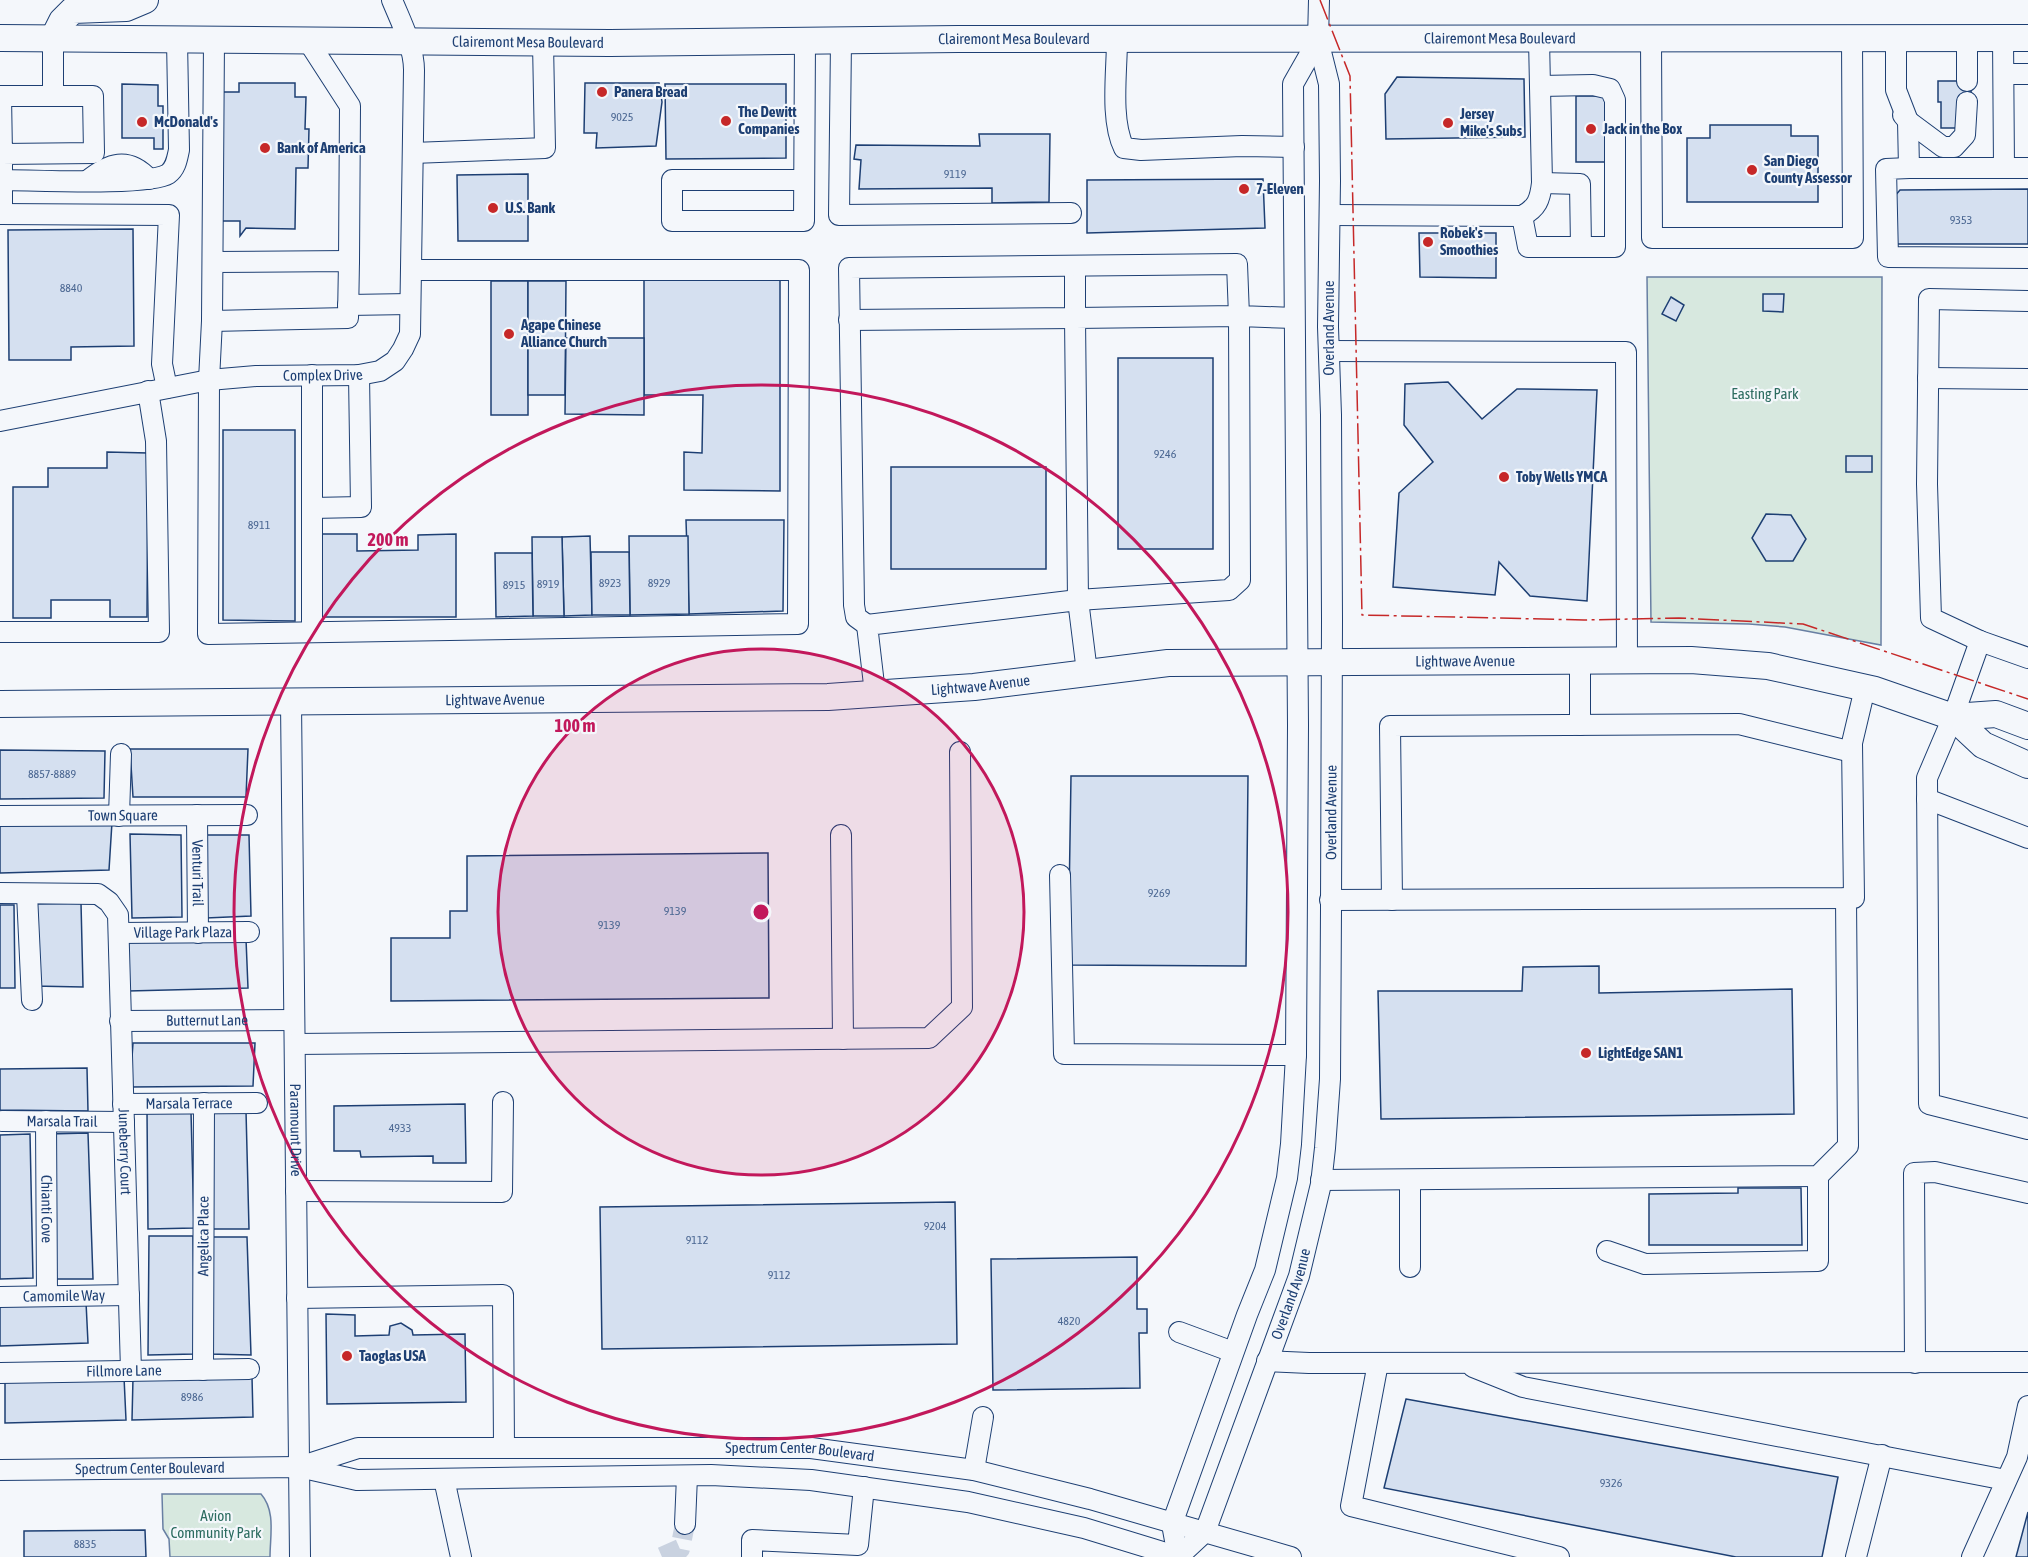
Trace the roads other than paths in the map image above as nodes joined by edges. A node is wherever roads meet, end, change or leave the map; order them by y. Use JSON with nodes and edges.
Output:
{"nodes":[{"id":1,"x":145,"y":0,"type":"edge"},
{"id":2,"x":392,"y":0,"type":"edge"},
{"id":3,"x":1318,"y":0,"type":"edge"},
{"id":4,"x":0,"y":38,"type":"edge"},
{"id":5,"x":1651,"y":38,"type":"junction"},
{"id":6,"x":1852,"y":38,"type":"junction"},
{"id":7,"x":1896,"y":38,"type":"junction"},
{"id":8,"x":1967,"y":38,"type":"junction"},
{"id":9,"x":2015,"y":38,"type":"edge"},
{"id":10,"x":54,"y":39,"type":"junction"},
{"id":11,"x":1539,"y":39,"type":"junction"},
{"id":12,"x":177,"y":40,"type":"junction"},
{"id":13,"x":214,"y":40,"type":"junction"},
{"id":14,"x":841,"y":40,"type":"junction"},
{"id":15,"x":1117,"y":40,"type":"junction"},
{"id":16,"x":1318,"y":40,"type":"junction"},
{"id":17,"x":308,"y":41,"type":"junction"},
{"id":18,"x":805,"y":41,"type":"junction"},
{"id":19,"x":408,"y":42,"type":"junction"},
{"id":20,"x":543,"y":43,"type":"junction"},
{"id":21,"x":2004,"y":74,"type":"junction"},
{"id":22,"x":2028,"y":74,"type":"edge"},
{"id":23,"x":1966,"y":81,"type":"dead end"},
{"id":24,"x":1540,"y":86,"type":"junction"},
{"id":25,"x":52,"y":96,"type":"junction"},
{"id":26,"x":1966,"y":102,"type":"dead end"},
{"id":27,"x":1908,"y":121,"type":"junction"},
{"id":28,"x":1294,"y":147,"type":"junction"},
{"id":29,"x":413,"y":153,"type":"junction"},
{"id":30,"x":2,"y":154,"type":"junction"},
{"id":31,"x":1909,"y":168,"type":"junction"},
{"id":32,"x":2004,"y":168,"type":"junction"},
{"id":33,"x":2028,"y":168,"type":"edge"},
{"id":34,"x":2,"y":180,"type":"junction"},
{"id":35,"x":804,"y":180,"type":"junction"},
{"id":36,"x":1542,"y":183,"type":"junction"},
{"id":37,"x":1,"y":213,"type":"edge"},
{"id":38,"x":1071,"y":213,"type":"dead end"},
{"id":39,"x":1330,"y":215,"type":"junction"},
{"id":40,"x":1522,"y":216,"type":"junction"},
{"id":41,"x":1581,"y":247,"type":"junction"},
{"id":42,"x":2028,"y":258,"type":"edge"},
{"id":43,"x":349,"y":261,"type":"junction"},
{"id":44,"x":214,"y":262,"type":"junction"},
{"id":45,"x":1075,"y":266,"type":"junction"},
{"id":46,"x":412,"y":270,"type":"junction"},
{"id":47,"x":2028,"y":301,"type":"edge"},
{"id":48,"x":410,"y":304,"type":"junction"},
{"id":49,"x":348,"y":305,"type":"junction"},
{"id":50,"x":1239,"y":316,"type":"junction"},
{"id":51,"x":1075,"y":318,"type":"junction"},
{"id":52,"x":1294,"y":318,"type":"junction"},
{"id":53,"x":849,"y":320,"type":"junction"},
{"id":54,"x":212,"y":321,"type":"junction"},
{"id":55,"x":1329,"y":351,"type":"junction"},
{"id":56,"x":312,"y":375,"type":"junction"},
{"id":57,"x":359,"y":375,"type":"junction"},
{"id":58,"x":1928,"y":378,"type":"junction"},
{"id":59,"x":2028,"y":379,"type":"edge"},
{"id":60,"x":209,"y":380,"type":"junction"},
{"id":61,"x":157,"y":390,"type":"junction"},
{"id":62,"x":0,"y":421,"type":"edge"},
{"id":63,"x":312,"y":508,"type":"junction"},
{"id":64,"x":1078,"y":600,"type":"junction"},
{"id":65,"x":867,"y":624,"type":"junction"},
{"id":66,"x":0,"y":632,"type":"edge"},
{"id":67,"x":312,"y":632,"type":"junction"},
{"id":68,"x":1980,"y":641,"type":"junction"},
{"id":69,"x":2028,"y":658,"type":"edge"},
{"id":70,"x":1580,"y":660,"type":"junction"},
{"id":71,"x":1627,"y":660,"type":"junction"},
{"id":72,"x":1331,"y":661,"type":"junction"},
{"id":73,"x":1298,"y":662,"type":"junction"},
{"id":74,"x":1088,"y":672,"type":"junction"},
{"id":75,"x":1865,"y":688,"type":"junction"},
{"id":76,"x":875,"y":693,"type":"junction"},
{"id":77,"x":291,"y":702,"type":"junction"},
{"id":78,"x":0,"y":704,"type":"edge"},
{"id":79,"x":1953,"y":717,"type":"junction"},
{"id":80,"x":1580,"y":725,"type":"junction"},
{"id":81,"x":2028,"y":726,"type":"edge"},
{"id":82,"x":960,"y":752,"type":"dead end"},
{"id":83,"x":1852,"y":752,"type":"junction"},
{"id":84,"x":121,"y":754,"type":"dead end"},
{"id":85,"x":2028,"y":765,"type":"edge"},
{"id":86,"x":1927,"y":799,"type":"junction"},
{"id":87,"x":197,"y":815,"type":"junction"},
{"id":88,"x":247,"y":815,"type":"dead end"},
{"id":89,"x":0,"y":816,"type":"edge"},
{"id":90,"x":119,"y":816,"type":"junction"},
{"id":91,"x":841,"y":835,"type":"dead end"},
{"id":92,"x":2028,"y":838,"type":"edge"},
{"id":93,"x":1060,"y":875,"type":"dead end"},
{"id":94,"x":0,"y":893,"type":"edge"},
{"id":95,"x":27,"y":894,"type":"junction"},
{"id":96,"x":1846,"y":898,"type":"junction"},
{"id":97,"x":1330,"y":900,"type":"junction"},
{"id":98,"x":1392,"y":900,"type":"junction"},
{"id":99,"x":249,"y":932,"type":"dead end"},
{"id":100,"x":119,"y":933,"type":"junction"},
{"id":101,"x":198,"y":933,"type":"junction"},
{"id":102,"x":32,"y":1000,"type":"dead end"},
{"id":103,"x":294,"y":1020,"type":"junction"},
{"id":104,"x":120,"y":1021,"type":"junction"},
{"id":105,"x":843,"y":1039,"type":"junction"},
{"id":106,"x":295,"y":1044,"type":"junction"},
{"id":107,"x":1296,"y":1055,"type":"junction"},
{"id":108,"x":502,"y":1102,"type":"dead end"},
{"id":109,"x":204,"y":1104,"type":"junction"},
{"id":110,"x":257,"y":1104,"type":"dead end"},
{"id":111,"x":123,"y":1113,"type":"junction"},
{"id":112,"x":2,"y":1121,"type":"dead end"},
{"id":113,"x":46,"y":1121,"type":"junction"},
{"id":114,"x":2028,"y":1129,"type":"edge"},
{"id":115,"x":1818,"y":1176,"type":"junction"},
{"id":116,"x":1322,"y":1180,"type":"junction"},
{"id":117,"x":1410,"y":1180,"type":"junction"},
{"id":118,"x":296,"y":1191,"type":"junction"},
{"id":119,"x":2028,"y":1193,"type":"edge"},
{"id":120,"x":1607,"y":1251,"type":"dead end"},
{"id":121,"x":1410,"y":1267,"type":"dead end"},
{"id":122,"x":129,"y":1295,"type":"junction"},
{"id":123,"x":47,"y":1296,"type":"junction"},
{"id":124,"x":0,"y":1297,"type":"edge"},
{"id":125,"x":297,"y":1298,"type":"junction"},
{"id":126,"x":1179,"y":1332,"type":"dead end"},
{"id":127,"x":1233,"y":1352,"type":"junction"},
{"id":128,"x":1267,"y":1361,"type":"junction"},
{"id":129,"x":2028,"y":1362,"type":"edge"},
{"id":130,"x":1464,"y":1363,"type":"junction"},
{"id":131,"x":1915,"y":1363,"type":"junction"},
{"id":132,"x":1378,"y":1364,"type":"junction"},
{"id":133,"x":249,"y":1369,"type":"dead end"},
{"id":134,"x":203,"y":1370,"type":"junction"},
{"id":135,"x":131,"y":1371,"type":"junction"},
{"id":136,"x":0,"y":1373,"type":"edge"},
{"id":137,"x":2028,"y":1406,"type":"edge"},
{"id":138,"x":983,"y":1417,"type":"dead end"},
{"id":139,"x":504,"y":1448,"type":"junction"},
{"id":140,"x":1882,"y":1455,"type":"junction"},
{"id":141,"x":299,"y":1467,"type":"junction"},
{"id":142,"x":0,"y":1470,"type":"edge"},
{"id":143,"x":974,"y":1470,"type":"junction"},
{"id":144,"x":687,"y":1476,"type":"junction"},
{"id":145,"x":444,"y":1479,"type":"junction"},
{"id":146,"x":2006,"y":1480,"type":"junction"},
{"id":147,"x":864,"y":1487,"type":"junction"},
{"id":148,"x":685,"y":1524,"type":"tunnel mouth"},
{"id":149,"x":1172,"y":1524,"type":"junction"},
{"id":150,"x":1205,"y":1532,"type":"junction"},
{"id":151,"x":858,"y":1551,"type":"edge"},
{"id":152,"x":300,"y":1557,"type":"edge"},
{"id":153,"x":461,"y":1557,"type":"edge"},
{"id":154,"x":752,"y":1557,"type":"edge"},
{"id":155,"x":1178,"y":1557,"type":"edge"},
{"id":156,"x":1291,"y":1557,"type":"edge"},
{"id":157,"x":1559,"y":1557,"type":"edge"},
{"id":158,"x":1856,"y":1557,"type":"edge"},
{"id":159,"x":1972,"y":1557,"type":"edge"}],
"edges":[{"from":1,"to":10,"type":"main road"},
{"from":2,"to":19,"type":"street","name":"Complex Drive"},
{"from":3,"to":16,"type":"street","name":"Overland Avenue"},
{"from":4,"to":10,"type":"main road","name":"Clairemont Mesa Boulevard"},
{"from":5,"to":6,"type":"main road","name":"Clairemont Mesa Boulevard"},
{"from":5,"to":6,"type":"street"},
{"from":5,"to":11,"type":"main road","name":"Clairemont Mesa Boulevard"},
{"from":6,"to":7,"type":"main road","name":"Clairemont Mesa Boulevard"},
{"from":7,"to":8,"type":"main road","name":"Clairemont Mesa Boulevard"},
{"from":7,"to":27,"type":"street"},
{"from":8,"to":9,"type":"main road","name":"Clairemont Mesa Boulevard"},
{"from":8,"to":23,"type":"street"},
{"from":9,"to":21,"type":"street"},
{"from":10,"to":12,"type":"main road","name":"Clairemont Mesa Boulevard"},
{"from":10,"to":25,"type":"street"},
{"from":11,"to":16,"type":"main road","name":"Clairemont Mesa Boulevard"},
{"from":11,"to":24,"type":"street"},
{"from":12,"to":13,"type":"main road","name":"Clairemont Mesa Boulevard"},
{"from":12,"to":34,"type":"street"},
{"from":13,"to":17,"type":"main road","name":"Clairemont Mesa Boulevard"},
{"from":13,"to":44,"type":"street"},
{"from":14,"to":15,"type":"main road","name":"Clairemont Mesa Boulevard"},
{"from":14,"to":18,"type":"main road","name":"Clairemont Mesa Boulevard"},
{"from":14,"to":38,"type":"street"},
{"from":15,"to":16,"type":"main road","name":"Clairemont Mesa Boulevard"},
{"from":15,"to":28,"type":"street"},
{"from":16,"to":28,"type":"street","name":"Overland Avenue"},
{"from":16,"to":39,"type":"street","name":"Overland Avenue"},
{"from":17,"to":19,"type":"main road","name":"Clairemont Mesa Boulevard"},
{"from":17,"to":43,"type":"street"},
{"from":18,"to":20,"type":"main road","name":"Clairemont Mesa Boulevard"},
{"from":18,"to":35,"type":"street"},
{"from":19,"to":20,"type":"main road","name":"Clairemont Mesa Boulevard"},
{"from":19,"to":29,"type":"street","name":"Complex Drive"},
{"from":20,"to":29,"type":"street"},
{"from":21,"to":22,"type":"street"},
{"from":21,"to":32,"type":"street"},
{"from":24,"to":36,"type":"street"},
{"from":24,"to":41,"type":"street"},
{"from":25,"to":30,"type":"street"},
{"from":25,"to":30,"type":"street"},
{"from":26,"to":27,"type":"street"},
{"from":27,"to":31,"type":"street"},
{"from":28,"to":52,"type":"street","name":"Overland Avenue"},
{"from":29,"to":46,"type":"street","name":"Complex Drive"},
{"from":30,"to":34,"type":"street"},
{"from":31,"to":32,"type":"street"},
{"from":31,"to":42,"type":"street"},
{"from":32,"to":33,"type":"street"},
{"from":34,"to":37,"type":"street"},
{"from":35,"to":35,"type":"street"},
{"from":36,"to":40,"type":"street"},
{"from":36,"to":41,"type":"street"},
{"from":37,"to":61,"type":"street"},
{"from":39,"to":40,"type":"street"},
{"from":39,"to":55,"type":"street","name":"Overland Avenue"},
{"from":40,"to":41,"type":"street"},
{"from":43,"to":44,"type":"street"},
{"from":43,"to":49,"type":"street"},
{"from":44,"to":54,"type":"street"},
{"from":45,"to":50,"type":"street"},
{"from":45,"to":51,"type":"street"},
{"from":45,"to":53,"type":"street"},
{"from":46,"to":48,"type":"street","name":"Complex Drive"},
{"from":46,"to":67,"type":"street"},
{"from":47,"to":58,"type":"street"},
{"from":48,"to":49,"type":"street"},
{"from":48,"to":57,"type":"street","name":"Complex Drive"},
{"from":49,"to":54,"type":"street"},
{"from":50,"to":51,"type":"street"},
{"from":50,"to":52,"type":"street"},
{"from":50,"to":64,"type":"street"},
{"from":51,"to":53,"type":"street"},
{"from":51,"to":64,"type":"street"},
{"from":52,"to":73,"type":"street","name":"Overland Avenue"},
{"from":53,"to":65,"type":"street"},
{"from":54,"to":60,"type":"street"},
{"from":55,"to":71,"type":"street"},
{"from":55,"to":72,"type":"street","name":"Overland Avenue"},
{"from":56,"to":57,"type":"street","name":"Complex Drive"},
{"from":56,"to":60,"type":"street","name":"Complex Drive"},
{"from":56,"to":63,"type":"street"},
{"from":57,"to":63,"type":"street"},
{"from":58,"to":59,"type":"street"},
{"from":58,"to":68,"type":"street"},
{"from":60,"to":61,"type":"street","name":"Complex Drive"},
{"from":60,"to":67,"type":"street"},
{"from":61,"to":62,"type":"street","name":"Complex Drive"},
{"from":61,"to":66,"type":"street"},
{"from":63,"to":67,"type":"street"},
{"from":64,"to":65,"type":"street"},
{"from":64,"to":74,"type":"street"},
{"from":65,"to":76,"type":"street"},
{"from":68,"to":69,"type":"street"},
{"from":68,"to":79,"type":"street"},
{"from":70,"to":71,"type":"main road","name":"Lightwave Avenue"},
{"from":70,"to":72,"type":"main road","name":"Lightwave Avenue"},
{"from":70,"to":80,"type":"street"},
{"from":71,"to":75,"type":"main road","name":"Lightwave Avenue"},
{"from":72,"to":73,"type":"main road","name":"Lightwave Avenue"},
{"from":72,"to":97,"type":"street","name":"Overland Avenue"},
{"from":73,"to":74,"type":"main road","name":"Lightwave Avenue"},
{"from":73,"to":107,"type":"street","name":"Overland Avenue"},
{"from":74,"to":76,"type":"main road","name":"Lightwave Avenue"},
{"from":75,"to":79,"type":"main road","name":"Lightwave Avenue"},
{"from":75,"to":83,"type":"street"},
{"from":76,"to":77,"type":"main road","name":"Lightwave Avenue"},
{"from":77,"to":78,"type":"main road","name":"Lightwave Avenue"},
{"from":77,"to":103,"type":"street","name":"Paramount Drive"},
{"from":79,"to":81,"type":"main road","name":"Lightwave Avenue"},
{"from":79,"to":85,"type":"main road","name":"Lightwave Avenue"},
{"from":79,"to":86,"type":"street"},
{"from":80,"to":83,"type":"street"},
{"from":80,"to":98,"type":"street"},
{"from":82,"to":105,"type":"street"},
{"from":83,"to":96,"type":"street"},
{"from":84,"to":90,"type":"street"},
{"from":86,"to":92,"type":"street"},
{"from":86,"to":114,"type":"street"},
{"from":87,"to":88,"type":"street","name":"Town Square"},
{"from":87,"to":90,"type":"street","name":"Town Square"},
{"from":87,"to":101,"type":"street","name":"Venturi Trail"},
{"from":89,"to":90,"type":"street","name":"Town Square"},
{"from":91,"to":105,"type":"street"},
{"from":93,"to":107,"type":"street"},
{"from":94,"to":95,"type":"street","name":"Juneberry Court"},
{"from":95,"to":100,"type":"street","name":"Juneberry Court"},
{"from":95,"to":102,"type":"street"},
{"from":96,"to":98,"type":"street"},
{"from":96,"to":115,"type":"street"},
{"from":97,"to":98,"type":"street"},
{"from":97,"to":116,"type":"street","name":"Overland Avenue"},
{"from":99,"to":101,"type":"street","name":"Village Park Plaza"},
{"from":100,"to":101,"type":"street","name":"Village Park Plaza"},
{"from":100,"to":104,"type":"street","name":"Juneberry Court"},
{"from":103,"to":104,"type":"street","name":"Butternut Lane"},
{"from":103,"to":106,"type":"street","name":"Paramount Drive"},
{"from":104,"to":111,"type":"street","name":"Juneberry Court"},
{"from":105,"to":106,"type":"street"},
{"from":106,"to":118,"type":"street","name":"Paramount Drive"},
{"from":107,"to":127,"type":"street","name":"Overland Avenue"},
{"from":108,"to":118,"type":"street"},
{"from":109,"to":110,"type":"street","name":"Marsala Terrace"},
{"from":109,"to":111,"type":"street","name":"Marsala Terrace"},
{"from":109,"to":134,"type":"street","name":"Angelica Place"},
{"from":111,"to":113,"type":"street","name":"Marsala Trail"},
{"from":111,"to":122,"type":"street","name":"Juneberry Court"},
{"from":112,"to":113,"type":"street","name":"Marsala Trail"},
{"from":113,"to":123,"type":"street","name":"Chianti Cove"},
{"from":115,"to":117,"type":"street"},
{"from":115,"to":120,"type":"street"},
{"from":116,"to":117,"type":"street"},
{"from":116,"to":128,"type":"street","name":"Overland Avenue"},
{"from":117,"to":121,"type":"street"},
{"from":118,"to":125,"type":"street","name":"Paramount Drive"},
{"from":119,"to":131,"type":"street"},
{"from":122,"to":123,"type":"street","name":"Camomile Way"},
{"from":122,"to":135,"type":"street","name":"Juneberry Court"},
{"from":123,"to":124,"type":"street","name":"Camomile Way"},
{"from":125,"to":139,"type":"street"},
{"from":125,"to":141,"type":"street","name":"Paramount Drive"},
{"from":126,"to":127,"type":"street"},
{"from":127,"to":149,"type":"street","name":"Overland Avenue"},
{"from":128,"to":132,"type":"street"},
{"from":128,"to":150,"type":"street","name":"Overland Avenue"},
{"from":129,"to":131,"type":"street"},
{"from":130,"to":131,"type":"street"},
{"from":130,"to":132,"type":"street"},
{"from":130,"to":140,"type":"street"},
{"from":132,"to":157,"type":"street"},
{"from":133,"to":134,"type":"street","name":"Fillmore Lane"},
{"from":134,"to":135,"type":"street","name":"Fillmore Lane"},
{"from":135,"to":136,"type":"street","name":"Fillmore Lane"},
{"from":137,"to":146,"type":"street"},
{"from":138,"to":143,"type":"street"},
{"from":139,"to":141,"type":"street","name":"Spectrum Center Boulevard"},
{"from":139,"to":143,"type":"street","name":"Spectrum Center Boulevard"},
{"from":140,"to":146,"type":"street"},
{"from":140,"to":158,"type":"street"},
{"from":141,"to":142,"type":"street","name":"Spectrum Center Boulevard"},
{"from":141,"to":145,"type":"street","name":"Spectrum Center Boulevard"},
{"from":141,"to":152,"type":"street","name":"Paramount Drive"},
{"from":143,"to":149,"type":"street","name":"Spectrum Center Boulevard"},
{"from":144,"to":145,"type":"street","name":"Spectrum Center Boulevard"},
{"from":144,"to":147,"type":"street","name":"Spectrum Center Boulevard"},
{"from":144,"to":148,"type":"street"},
{"from":145,"to":153,"type":"street"},
{"from":146,"to":159,"type":"street"},
{"from":147,"to":151,"type":"street"},
{"from":147,"to":155,"type":"street","name":"Spectrum Center Boulevard"},
{"from":149,"to":150,"type":"street","name":"Spectrum Center Boulevard"},
{"from":149,"to":155,"type":"street","name":"Overland Avenue"},
{"from":150,"to":155,"type":"street","name":"Overland Avenue"},
{"from":150,"to":156,"type":"street","name":"Spectrum Center Boulevard"},
{"from":151,"to":154,"type":"street"}]}
